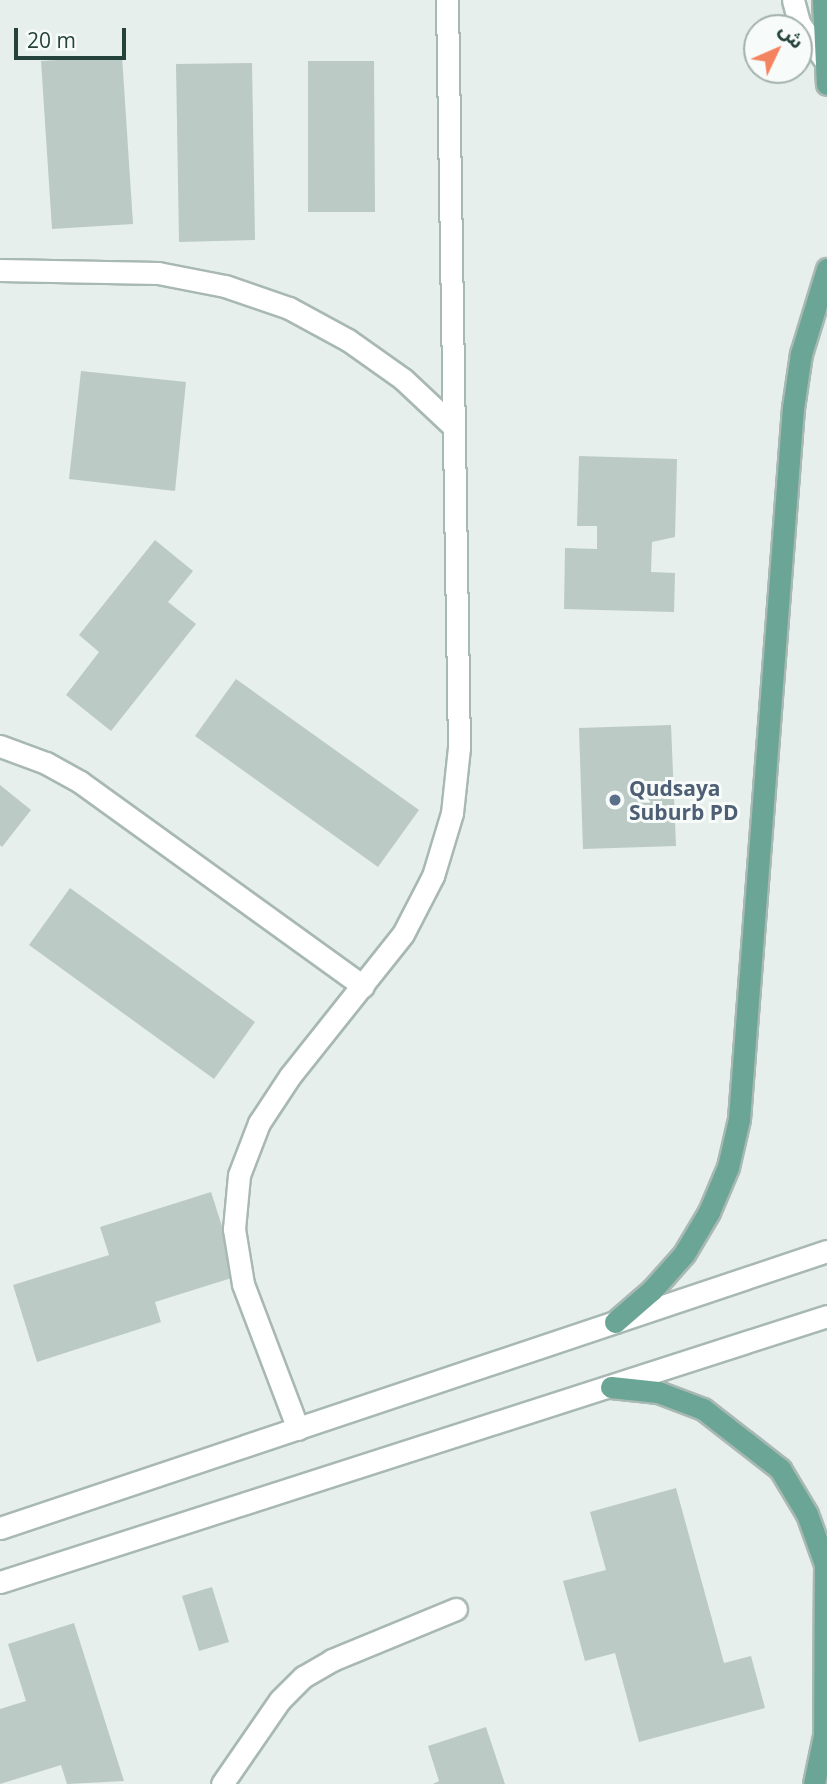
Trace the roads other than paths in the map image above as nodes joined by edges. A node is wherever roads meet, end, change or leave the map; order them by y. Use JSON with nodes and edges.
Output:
{"nodes":[{"id":1,"x":447,"y":0,"type":"edge"},
{"id":2,"x":793,"y":0,"type":"edge"},
{"id":3,"x":823,"y":0,"type":"edge"},
{"id":4,"x":826,"y":62,"type":"edge"},
{"id":5,"x":827,"y":84,"type":"edge"},
{"id":6,"x":827,"y":269,"type":"edge"},
{"id":7,"x":0,"y":270,"type":"edge"},
{"id":8,"x":453,"y":426,"type":"junction"},
{"id":9,"x":0,"y":747,"type":"edge"},
{"id":10,"x":363,"y":986,"type":"junction"},
{"id":11,"x":818,"y":1254,"type":"edge"},
{"id":12,"x":827,"y":1316,"type":"edge"},
{"id":13,"x":615,"y":1322,"type":"junction"},
{"id":14,"x":611,"y":1387,"type":"junction"},
{"id":15,"x":298,"y":1429,"type":"junction"},
{"id":16,"x":0,"y":1528,"type":"edge"},
{"id":17,"x":0,"y":1583,"type":"edge"},
{"id":18,"x":456,"y":1609,"type":"dead end"},
{"id":19,"x":222,"y":1784,"type":"edge"},
{"id":20,"x":814,"y":1784,"type":"edge"}],
"edges":[{"from":1,"to":8,"type":"street"},
{"from":2,"to":4,"type":"street"},
{"from":3,"to":4,"type":"main road"},
{"from":4,"to":5,"type":"main road"},
{"from":6,"to":13,"type":"main road"},
{"from":7,"to":8,"type":"street"},
{"from":8,"to":10,"type":"street"},
{"from":9,"to":10,"type":"street"},
{"from":10,"to":15,"type":"street"},
{"from":11,"to":13,"type":"street"},
{"from":12,"to":14,"type":"street"},
{"from":13,"to":15,"type":"street"},
{"from":14,"to":17,"type":"street"},
{"from":14,"to":20,"type":"main road"},
{"from":15,"to":16,"type":"street"},
{"from":18,"to":19,"type":"street"}]}
